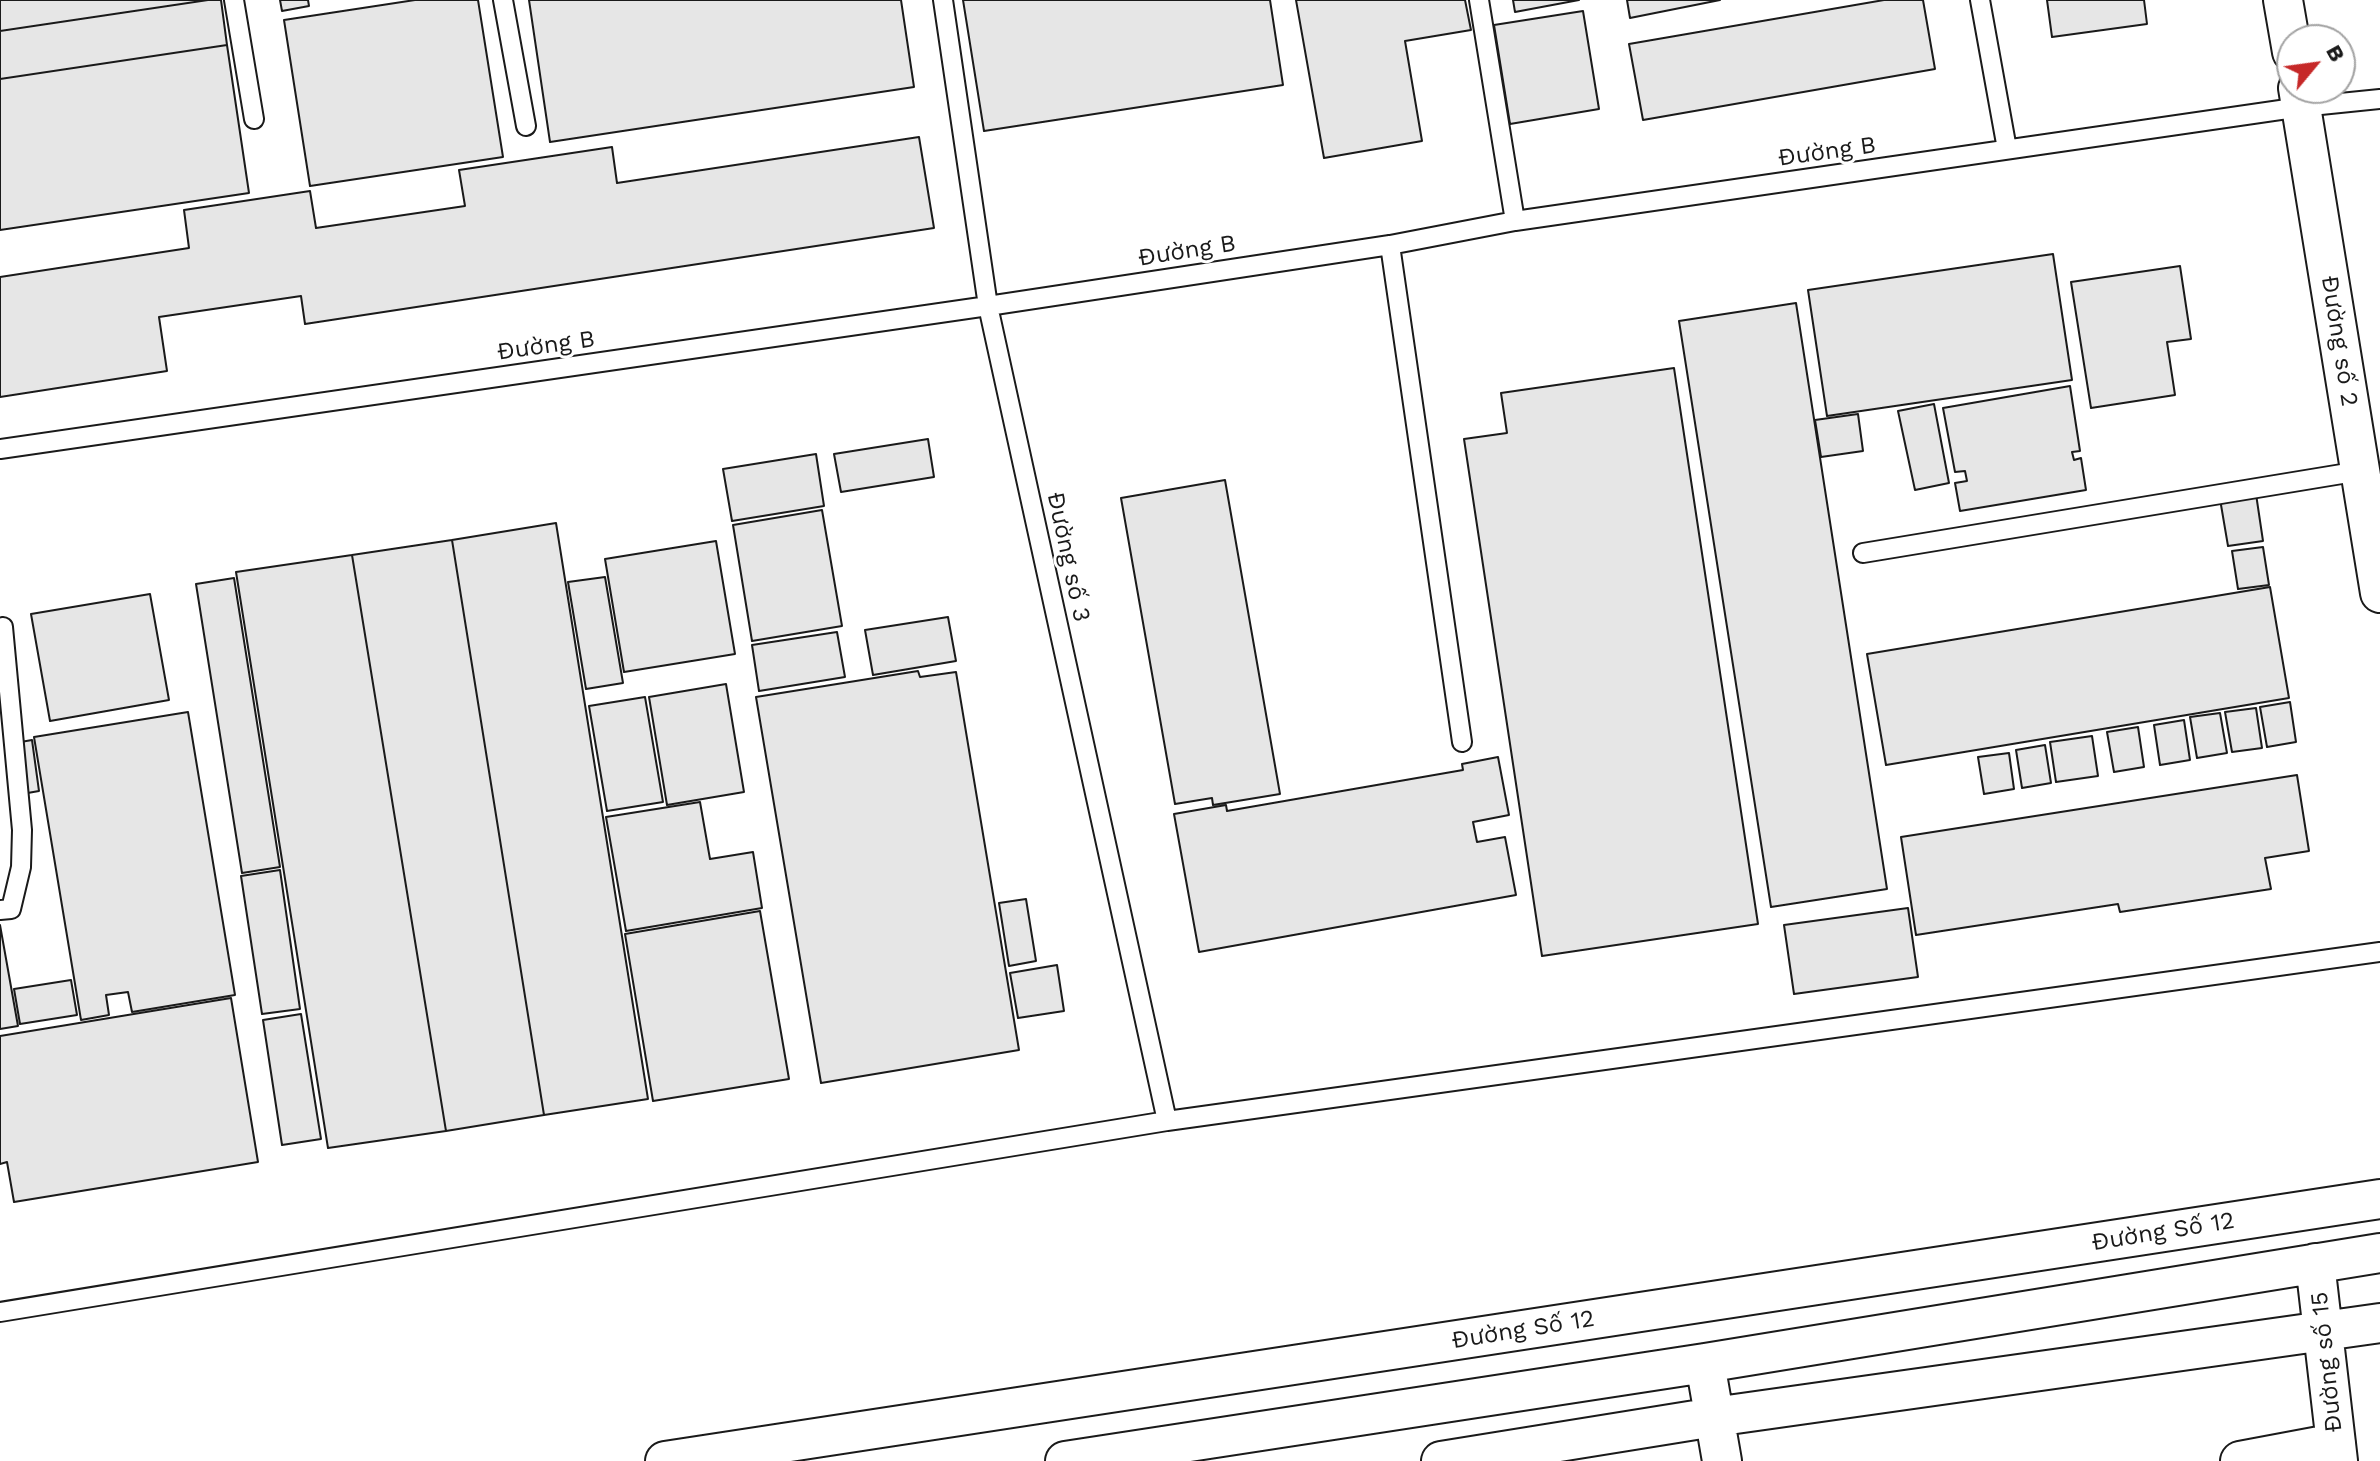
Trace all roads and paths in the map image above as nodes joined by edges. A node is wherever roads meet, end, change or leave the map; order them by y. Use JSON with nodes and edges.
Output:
{"nodes":[{"id":1,"x":234,"y":0,"type":"edge"},
{"id":2,"x":503,"y":0,"type":"edge"},
{"id":3,"x":943,"y":0,"type":"edge"},
{"id":4,"x":1479,"y":0,"type":"edge"},
{"id":5,"x":1980,"y":0,"type":"edge"},
{"id":6,"x":2283,"y":0,"type":"edge"},
{"id":7,"x":2287,"y":24,"type":"edge"},
{"id":8,"x":2356,"y":98,"type":"edge"},
{"id":9,"x":2380,"y":99,"type":"edge"},
{"id":10,"x":2276,"y":101,"type":"edge"},
{"id":11,"x":2300,"y":104,"type":"edge"},
{"id":12,"x":254,"y":119,"type":"dead end"},
{"id":13,"x":526,"y":126,"type":"dead end"},
{"id":14,"x":2007,"y":149,"type":"junction"},
{"id":15,"x":1515,"y":221,"type":"junction"},
{"id":16,"x":1390,"y":245,"type":"junction"},
{"id":17,"x":988,"y":306,"type":"junction"},
{"id":18,"x":0,"y":449,"type":"edge"},
{"id":19,"x":2360,"y":471,"type":"junction"},
{"id":20,"x":1863,"y":553,"type":"dead end"},
{"id":21,"x":2380,"y":593,"type":"edge"},
{"id":22,"x":3,"y":627,"type":"dead end"},
{"id":23,"x":1462,"y":742,"type":"dead end"},
{"id":24,"x":0,"y":910,"type":"edge"},
{"id":25,"x":2380,"y":952,"type":"edge"},
{"id":26,"x":1167,"y":1121,"type":"junction"},
{"id":27,"x":2380,"y":1199,"type":"edge"},
{"id":28,"x":2380,"y":1253,"type":"edge"},
{"id":29,"x":2315,"y":1263,"type":"junction"},
{"id":30,"x":0,"y":1312,"type":"edge"},
{"id":31,"x":2380,"y":1323,"type":"edge"},
{"id":32,"x":2323,"y":1332,"type":"junction"},
{"id":33,"x":1705,"y":1363,"type":"junction"},
{"id":34,"x":1714,"y":1417,"type":"junction"},
{"id":35,"x":2337,"y":1452,"type":"edge"},
{"id":36,"x":665,"y":1461,"type":"edge"},
{"id":37,"x":1065,"y":1461,"type":"edge"},
{"id":38,"x":1441,"y":1461,"type":"edge"},
{"id":39,"x":1722,"y":1461,"type":"edge"},
{"id":40,"x":2240,"y":1461,"type":"edge"}],
"edges":[{"from":1,"to":12,"type":"lane"},
{"from":2,"to":13,"type":"lane"},
{"from":3,"to":17,"type":"lane","name":"Đường số 3"},
{"from":4,"to":15,"type":"lane"},
{"from":5,"to":14,"type":"lane"},
{"from":6,"to":7,"type":"street"},
{"from":8,"to":9,"type":"lane","name":"Đường B"},
{"from":10,"to":14,"type":"lane","name":"Đường B"},
{"from":11,"to":19,"type":"street","name":"Đường số 2"},
{"from":14,"to":15,"type":"lane","name":"Đường B"},
{"from":15,"to":16,"type":"lane","name":"Đường B"},
{"from":16,"to":17,"type":"lane","name":"Đường B"},
{"from":16,"to":23,"type":"lane"},
{"from":17,"to":18,"type":"lane","name":"Đường B"},
{"from":17,"to":26,"type":"lane","name":"Đường số 3"},
{"from":19,"to":20,"type":"lane"},
{"from":19,"to":21,"type":"street","name":"Đường số 2"},
{"from":22,"to":24,"type":"lane"},
{"from":25,"to":26,"type":"lane"},
{"from":26,"to":30,"type":"lane"},
{"from":27,"to":36,"type":"street","name":"Đường Số 12"},
{"from":28,"to":29,"type":"street"},
{"from":29,"to":32,"type":"street","name":"Đường số 15"},
{"from":29,"to":33,"type":"street"},
{"from":31,"to":32,"type":"street"},
{"from":32,"to":34,"type":"street"},
{"from":32,"to":35,"type":"street","name":"Đường số 15"},
{"from":33,"to":34,"type":"street"},
{"from":33,"to":37,"type":"street"},
{"from":34,"to":38,"type":"street"},
{"from":34,"to":39,"type":"street"},
{"from":35,"to":40,"type":"street"}]}
